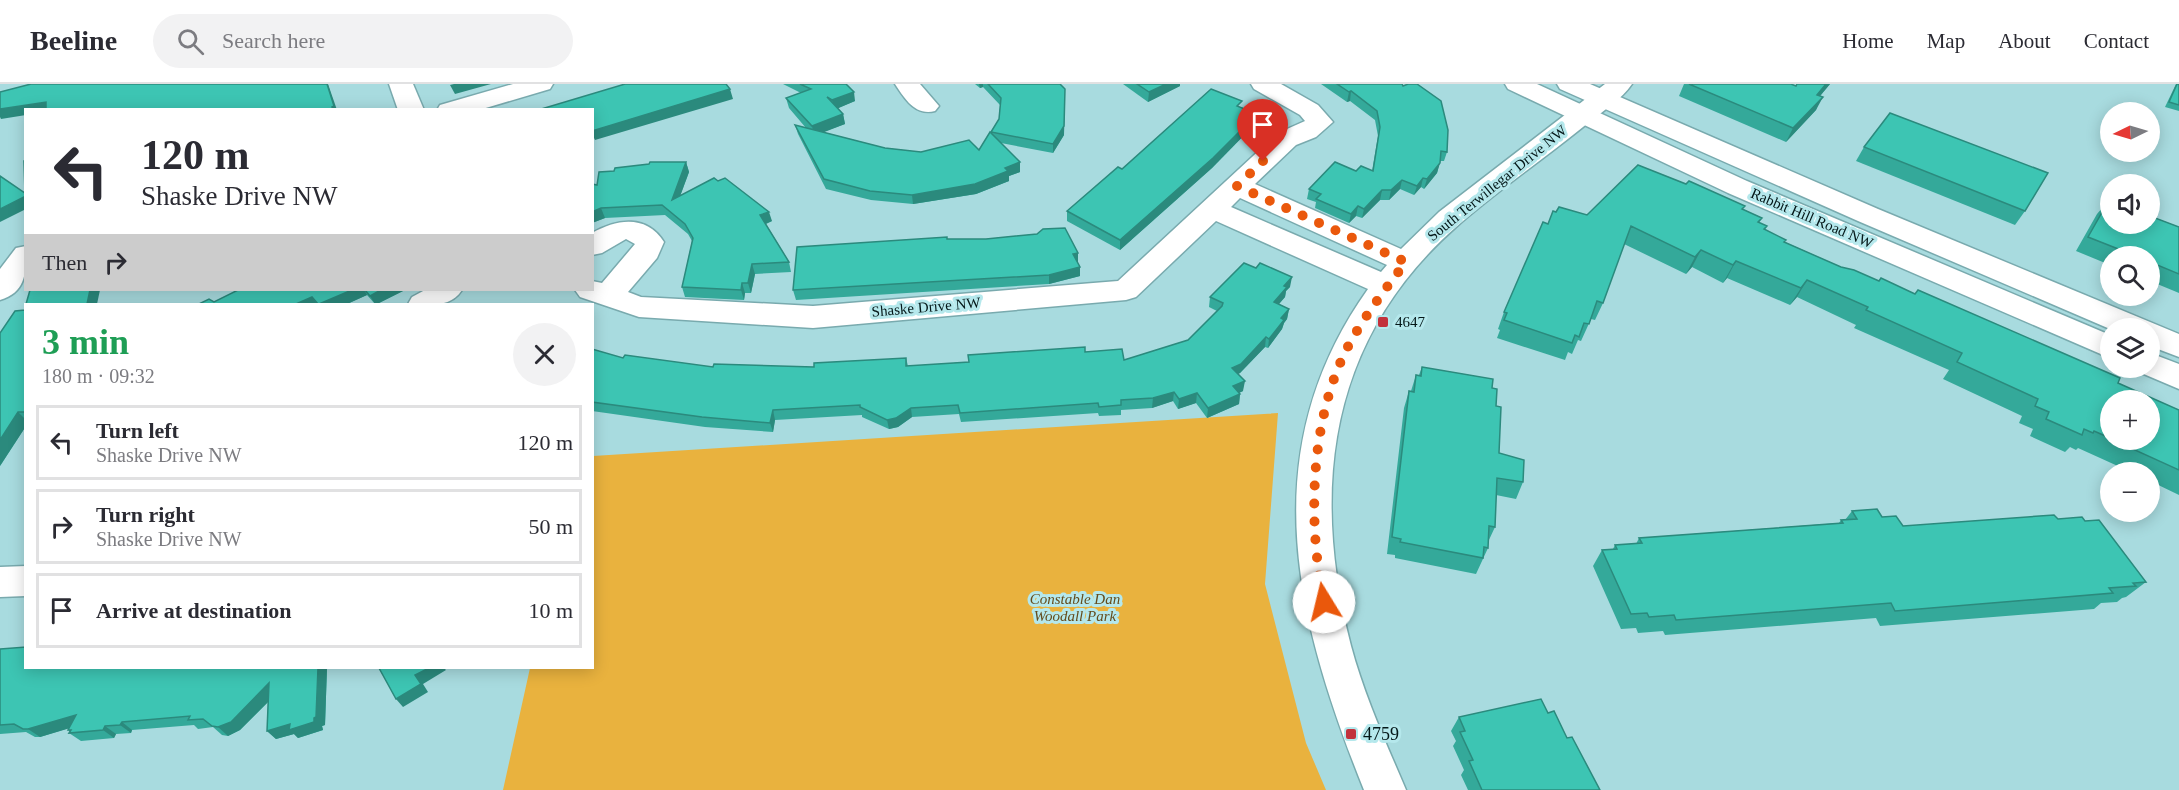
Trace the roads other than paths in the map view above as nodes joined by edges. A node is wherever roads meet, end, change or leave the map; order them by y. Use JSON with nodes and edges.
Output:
{"nodes":[{"id":1,"x":401,"y":84,"type":"edge"},
{"id":2,"x":541,"y":84,"type":"edge"},
{"id":3,"x":907,"y":84,"type":"edge"},
{"id":4,"x":1263,"y":84,"type":"edge"},
{"id":5,"x":1517,"y":84,"type":"edge"},
{"id":6,"x":1569,"y":84,"type":"edge"},
{"id":7,"x":1601,"y":100,"type":"edge"},
{"id":8,"x":926,"y":106,"type":"dead end"},
{"id":9,"x":410,"y":108,"type":"edge"},
{"id":10,"x":455,"y":108,"type":"edge"},
{"id":11,"x":1237,"y":186,"type":"junction"},
{"id":12,"x":1212,"y":209,"type":"junction"},
{"id":13,"x":594,"y":245,"type":"edge"},
{"id":14,"x":24,"y":258,"type":"edge"},
{"id":15,"x":1396,"y":274,"type":"junction"},
{"id":16,"x":0,"y":290,"type":"edge"},
{"id":17,"x":445,"y":291,"type":"edge"},
{"id":18,"x":599,"y":293,"type":"edge"},
{"id":19,"x":425,"y":303,"type":"edge"},
{"id":20,"x":2113,"y":318,"type":"edge"},
{"id":21,"x":2160,"y":338,"type":"edge"},
{"id":22,"x":2100,"y":342,"type":"edge"},
{"id":23,"x":2179,"y":346,"type":"edge"},
{"id":24,"x":2160,"y":368,"type":"edge"},
{"id":25,"x":2179,"y":376,"type":"edge"},
{"id":26,"x":24,"y":580,"type":"edge"},
{"id":27,"x":0,"y":582,"type":"edge"},
{"id":28,"x":1385,"y":790,"type":"edge"}],
"edges":[{"from":1,"to":9,"type":"street"},
{"from":2,"to":10,"type":"street"},
{"from":3,"to":8,"type":"street"},
{"from":4,"to":11,"type":"street","name":"Shaske Drive NW"},
{"from":5,"to":7,"type":"street","name":"Rabbit Hill Road NW"},
{"from":6,"to":7,"type":"street","name":"Rabbit Hill Road NW"},
{"from":7,"to":15,"type":"street","name":"South Terwillegar Drive NW"},
{"from":7,"to":20,"type":"street","name":"Rabbit Hill Road NW"},
{"from":7,"to":22,"type":"street","name":"Rabbit Hill Road NW"},
{"from":11,"to":12,"type":"street","name":"Shaske Drive NW"},
{"from":11,"to":15,"type":"street"},
{"from":12,"to":15,"type":"street"},
{"from":12,"to":18,"type":"street","name":"Shaske Drive NW"},
{"from":13,"to":18,"type":"street","name":"Shaske Drive NW"},
{"from":14,"to":16,"type":"street"},
{"from":15,"to":28,"type":"street","name":"South Terwillegar Drive NW"},
{"from":17,"to":19,"type":"street"},
{"from":21,"to":23,"type":"street"},
{"from":24,"to":25,"type":"street"},
{"from":26,"to":27,"type":"street"}]}
